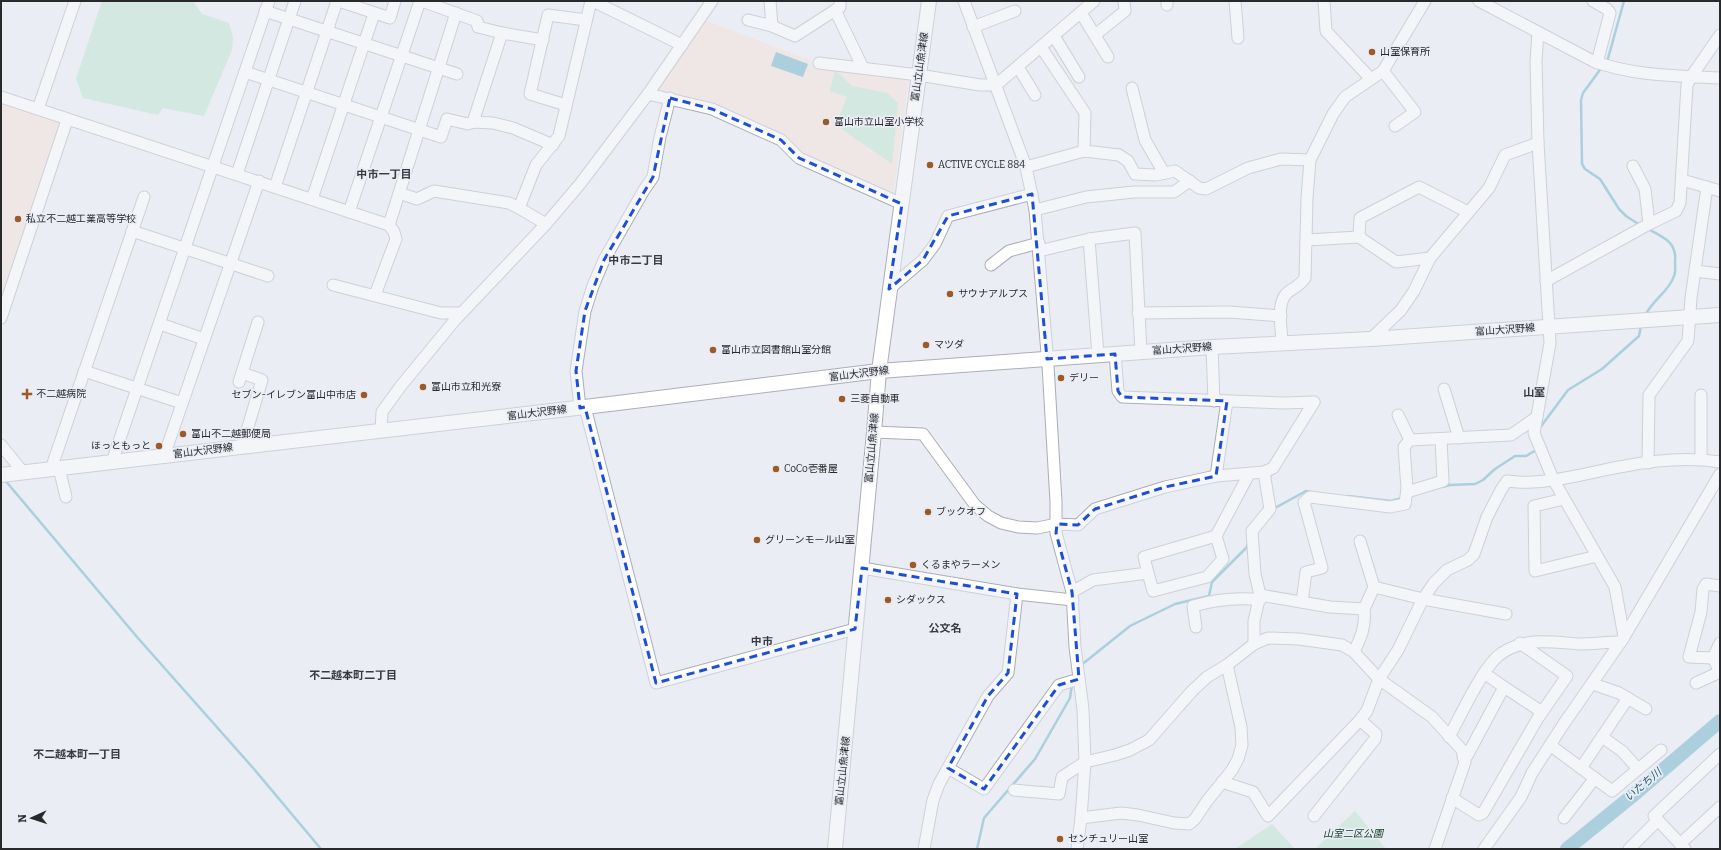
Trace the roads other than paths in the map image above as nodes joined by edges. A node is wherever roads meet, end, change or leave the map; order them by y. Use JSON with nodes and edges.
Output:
{"nodes":[{"id":1,"x":75,"y":1,"type":"edge"},
{"id":2,"x":295,"y":1,"type":"edge"},
{"id":3,"x":338,"y":1,"type":"edge"},
{"id":4,"x":395,"y":1,"type":"edge"},
{"id":5,"x":421,"y":1,"type":"edge"},
{"id":6,"x":592,"y":1,"type":"edge"},
{"id":7,"x":712,"y":1,"type":"edge"},
{"id":8,"x":770,"y":1,"type":"edge"},
{"id":9,"x":929,"y":1,"type":"edge"},
{"id":10,"x":964,"y":1,"type":"edge"},
{"id":11,"x":1094,"y":1,"type":"edge"},
{"id":12,"x":1124,"y":1,"type":"edge"},
{"id":13,"x":1235,"y":1,"type":"edge"},
{"id":14,"x":1324,"y":1,"type":"edge"},
{"id":15,"x":1425,"y":1,"type":"edge"},
{"id":16,"x":1479,"y":1,"type":"edge"},
{"id":17,"x":1593,"y":1,"type":"edge"},
{"id":18,"x":267,"y":6,"type":"edge"},
{"id":19,"x":838,"y":6,"type":"edge"},
{"id":20,"x":1015,"y":11,"type":"dead end"},
{"id":21,"x":456,"y":13,"type":"junction"},
{"id":22,"x":1081,"y":13,"type":"junction"},
{"id":23,"x":374,"y":14,"type":"junction"},
{"id":24,"x":290,"y":18,"type":"junction"},
{"id":25,"x":586,"y":20,"type":"junction"},
{"id":26,"x":748,"y":20,"type":"dead end"},
{"id":27,"x":772,"y":26,"type":"junction"},
{"id":28,"x":973,"y":27,"type":"junction"},
{"id":29,"x":328,"y":30,"type":"junction"},
{"id":30,"x":502,"y":33,"type":"junction"},
{"id":31,"x":1538,"y":33,"type":"junction"},
{"id":32,"x":1095,"y":35,"type":"junction"},
{"id":33,"x":1720,"y":35,"type":"edge"},
{"id":34,"x":1054,"y":36,"type":"junction"},
{"id":35,"x":1238,"y":38,"type":"dead end"},
{"id":36,"x":543,"y":40,"type":"junction"},
{"id":37,"x":365,"y":42,"type":"junction"},
{"id":38,"x":682,"y":45,"type":"junction"},
{"id":39,"x":1041,"y":47,"type":"junction"},
{"id":40,"x":401,"y":55,"type":"junction"},
{"id":41,"x":1108,"y":57,"type":"dead end"},
{"id":42,"x":819,"y":63,"type":"dead end"},
{"id":43,"x":1597,"y":63,"type":"junction"},
{"id":44,"x":1018,"y":67,"type":"junction"},
{"id":45,"x":440,"y":68,"type":"junction"},
{"id":46,"x":863,"y":68,"type":"junction"},
{"id":47,"x":1383,"y":71,"type":"junction"},
{"id":48,"x":246,"y":72,"type":"junction"},
{"id":49,"x":457,"y":74,"type":"dead end"},
{"id":50,"x":919,"y":75,"type":"junction"},
{"id":51,"x":1079,"y":77,"type":"dead end"},
{"id":52,"x":1691,"y":77,"type":"junction"},
{"id":53,"x":1720,"y":78,"type":"edge"},
{"id":54,"x":1371,"y":79,"type":"junction"},
{"id":55,"x":269,"y":80,"type":"junction"},
{"id":56,"x":996,"y":85,"type":"junction"},
{"id":57,"x":1132,"y":88,"type":"dead end"},
{"id":58,"x":306,"y":93,"type":"junction"},
{"id":59,"x":648,"y":94,"type":"junction"},
{"id":60,"x":1035,"y":95,"type":"dead end"},
{"id":61,"x":1,"y":96,"type":"edge"},
{"id":62,"x":670,"y":98,"type":"junction"},
{"id":63,"x":344,"y":104,"type":"junction"},
{"id":64,"x":566,"y":105,"type":"junction"},
{"id":65,"x":38,"y":109,"type":"junction"},
{"id":66,"x":381,"y":117,"type":"junction"},
{"id":67,"x":67,"y":120,"type":"junction"},
{"id":68,"x":473,"y":122,"type":"junction"},
{"id":69,"x":1395,"y":126,"type":"dead end"},
{"id":70,"x":418,"y":129,"type":"junction"},
{"id":71,"x":1538,"y":143,"type":"junction"},
{"id":72,"x":553,"y":145,"type":"junction"},
{"id":73,"x":1084,"y":151,"type":"junction"},
{"id":74,"x":1310,"y":160,"type":"junction"},
{"id":75,"x":214,"y":166,"type":"junction"},
{"id":76,"x":1633,"y":166,"type":"dead end"},
{"id":77,"x":1026,"y":167,"type":"junction"},
{"id":78,"x":1164,"y":173,"type":"junction"},
{"id":79,"x":237,"y":174,"type":"junction"},
{"id":80,"x":1682,"y":180,"type":"junction"},
{"id":81,"x":259,"y":181,"type":"junction"},
{"id":82,"x":1190,"y":181,"type":"junction"},
{"id":83,"x":275,"y":187,"type":"junction"},
{"id":84,"x":1707,"y":187,"type":"junction"},
{"id":85,"x":1720,"y":191,"type":"edge"},
{"id":86,"x":399,"y":194,"type":"junction"},
{"id":87,"x":1032,"y":194,"type":"junction"},
{"id":88,"x":144,"y":197,"type":"dead end"},
{"id":89,"x":312,"y":199,"type":"junction"},
{"id":90,"x":902,"y":204,"type":"junction"},
{"id":91,"x":519,"y":208,"type":"junction"},
{"id":92,"x":1035,"y":210,"type":"junction"},
{"id":93,"x":349,"y":212,"type":"junction"},
{"id":94,"x":1468,"y":212,"type":"junction"},
{"id":95,"x":546,"y":224,"type":"junction"},
{"id":96,"x":1649,"y":224,"type":"junction"},
{"id":97,"x":389,"y":225,"type":"junction"},
{"id":98,"x":132,"y":231,"type":"junction"},
{"id":99,"x":1359,"y":237,"type":"junction"},
{"id":100,"x":1089,"y":239,"type":"junction"},
{"id":101,"x":1306,"y":240,"type":"junction"},
{"id":102,"x":1039,"y":247,"type":"junction"},
{"id":103,"x":186,"y":249,"type":"junction"},
{"id":104,"x":1430,"y":258,"type":"junction"},
{"id":105,"x":230,"y":264,"type":"junction"},
{"id":106,"x":991,"y":265,"type":"dead end"},
{"id":107,"x":1695,"y":271,"type":"junction"},
{"id":108,"x":1720,"y":274,"type":"edge"},
{"id":109,"x":268,"y":276,"type":"dead end"},
{"id":110,"x":1546,"y":281,"type":"junction"},
{"id":111,"x":333,"y":285,"type":"dead end"},
{"id":112,"x":889,"y":290,"type":"junction"},
{"id":113,"x":375,"y":295,"type":"junction"},
{"id":114,"x":461,"y":313,"type":"junction"},
{"id":115,"x":1138,"y":313,"type":"junction"},
{"id":116,"x":1720,"y":315,"type":"edge"},
{"id":117,"x":1281,"y":316,"type":"junction"},
{"id":118,"x":1690,"y":317,"type":"junction"},
{"id":119,"x":1,"y":318,"type":"edge"},
{"id":120,"x":258,"y":322,"type":"dead end"},
{"id":121,"x":160,"y":324,"type":"junction"},
{"id":122,"x":1550,"y":327,"type":"junction"},
{"id":123,"x":204,"y":339,"type":"junction"},
{"id":124,"x":1371,"y":339,"type":"junction"},
{"id":125,"x":1282,"y":344,"type":"junction"},
{"id":126,"x":1212,"y":347,"type":"junction"},
{"id":127,"x":1141,"y":352,"type":"junction"},
{"id":128,"x":1115,"y":354,"type":"junction"},
{"id":129,"x":1098,"y":355,"type":"junction"},
{"id":130,"x":1047,"y":359,"type":"junction"},
{"id":131,"x":878,"y":371,"type":"junction"},
{"id":132,"x":84,"y":372,"type":"junction"},
{"id":133,"x":138,"y":388,"type":"junction"},
{"id":134,"x":1444,"y":389,"type":"dead end"},
{"id":135,"x":1701,"y":395,"type":"dead end"},
{"id":136,"x":1214,"y":401,"type":"junction"},
{"id":137,"x":1227,"y":401,"type":"junction"},
{"id":138,"x":182,"y":403,"type":"junction"},
{"id":139,"x":582,"y":408,"type":"junction"},
{"id":140,"x":1398,"y":415,"type":"dead end"},
{"id":141,"x":1537,"y":417,"type":"junction"},
{"id":142,"x":381,"y":431,"type":"junction"},
{"id":143,"x":874,"y":432,"type":"junction"},
{"id":144,"x":1459,"y":438,"type":"junction"},
{"id":145,"x":1441,"y":439,"type":"junction"},
{"id":146,"x":1410,"y":440,"type":"junction"},
{"id":147,"x":1,"y":445,"type":"edge"},
{"id":148,"x":242,"y":447,"type":"junction"},
{"id":149,"x":164,"y":456,"type":"junction"},
{"id":150,"x":1701,"y":459,"type":"junction"},
{"id":151,"x":112,"y":462,"type":"junction"},
{"id":152,"x":1720,"y":462,"type":"edge"},
{"id":153,"x":1648,"y":463,"type":"junction"},
{"id":154,"x":55,"y":469,"type":"junction"},
{"id":155,"x":23,"y":472,"type":"junction"},
{"id":156,"x":1264,"y":472,"type":"junction"},
{"id":157,"x":1249,"y":474,"type":"junction"},
{"id":158,"x":1720,"y":474,"type":"edge"},
{"id":159,"x":1,"y":475,"type":"edge"},
{"id":160,"x":1216,"y":476,"type":"junction"},
{"id":161,"x":1553,"y":479,"type":"junction"},
{"id":162,"x":1407,"y":492,"type":"junction"},
{"id":163,"x":66,"y":496,"type":"dead end"},
{"id":164,"x":1564,"y":499,"type":"junction"},
{"id":165,"x":1057,"y":524,"type":"junction"},
{"id":166,"x":1216,"y":536,"type":"junction"},
{"id":167,"x":1360,"y":541,"type":"dead end"},
{"id":168,"x":1597,"y":556,"type":"junction"},
{"id":169,"x":862,"y":568,"type":"junction"},
{"id":170,"x":1148,"y":573,"type":"junction"},
{"id":171,"x":1720,"y":586,"type":"edge"},
{"id":172,"x":1374,"y":587,"type":"junction"},
{"id":173,"x":1017,"y":594,"type":"junction"},
{"id":174,"x":1073,"y":596,"type":"junction"},
{"id":175,"x":1260,"y":598,"type":"junction"},
{"id":176,"x":1424,"y":599,"type":"junction"},
{"id":177,"x":1302,"y":602,"type":"junction"},
{"id":178,"x":1364,"y":609,"type":"junction"},
{"id":179,"x":1506,"y":614,"type":"dead end"},
{"id":180,"x":1196,"y":627,"type":"dead end"},
{"id":181,"x":855,"y":629,"type":"junction"},
{"id":182,"x":1623,"y":640,"type":"junction"},
{"id":183,"x":1520,"y":643,"type":"junction"},
{"id":184,"x":1720,"y":643,"type":"edge"},
{"id":185,"x":1254,"y":644,"type":"junction"},
{"id":186,"x":1354,"y":652,"type":"junction"},
{"id":187,"x":1713,"y":658,"type":"junction"},
{"id":188,"x":1227,"y":665,"type":"junction"},
{"id":189,"x":1484,"y":672,"type":"junction"},
{"id":190,"x":1720,"y":672,"type":"edge"},
{"id":191,"x":1079,"y":679,"type":"junction"},
{"id":192,"x":1380,"y":679,"type":"junction"},
{"id":193,"x":1696,"y":683,"type":"dead end"},
{"id":194,"x":1592,"y":684,"type":"junction"},
{"id":195,"x":1504,"y":687,"type":"junction"},
{"id":196,"x":1628,"y":698,"type":"junction"},
{"id":197,"x":1646,"y":708,"type":"dead end"},
{"id":198,"x":1542,"y":712,"type":"junction"},
{"id":199,"x":1360,"y":720,"type":"junction"},
{"id":200,"x":1449,"y":737,"type":"junction"},
{"id":201,"x":1602,"y":737,"type":"junction"},
{"id":202,"x":1550,"y":745,"type":"junction"},
{"id":203,"x":1662,"y":750,"type":"dead end"},
{"id":204,"x":1720,"y":754,"type":"edge"},
{"id":205,"x":1464,"y":757,"type":"junction"},
{"id":206,"x":1085,"y":762,"type":"junction"},
{"id":207,"x":948,"y":768,"type":"junction"},
{"id":208,"x":1581,"y":768,"type":"junction"},
{"id":209,"x":1638,"y":769,"type":"junction"},
{"id":210,"x":1595,"y":778,"type":"junction"},
{"id":211,"x":1222,"y":782,"type":"junction"},
{"id":212,"x":1014,"y":790,"type":"dead end"},
{"id":213,"x":1452,"y":798,"type":"junction"},
{"id":214,"x":1720,"y":806,"type":"edge"},
{"id":215,"x":1314,"y":816,"type":"dead end"},
{"id":216,"x":1081,"y":818,"type":"junction"},
{"id":217,"x":1564,"y":818,"type":"dead end"},
{"id":218,"x":1658,"y":820,"type":"junction"},
{"id":219,"x":1682,"y":847,"type":"edge"},
{"id":220,"x":835,"y":849,"type":"edge"},
{"id":221,"x":924,"y":849,"type":"edge"},
{"id":222,"x":1077,"y":849,"type":"edge"},
{"id":223,"x":1435,"y":849,"type":"edge"},
{"id":224,"x":1484,"y":849,"type":"edge"},
{"id":225,"x":1629,"y":849,"type":"edge"}],
"edges":[{"from":1,"to":65,"type":"street"},
{"from":2,"to":24,"type":"street"},
{"from":3,"to":23,"type":"street"},
{"from":3,"to":29,"type":"street"},
{"from":4,"to":23,"type":"street"},
{"from":5,"to":21,"type":"street"},
{"from":5,"to":40,"type":"street"},
{"from":6,"to":25,"type":"street"},
{"from":6,"to":38,"type":"street"},
{"from":7,"to":38,"type":"street"},
{"from":8,"to":27,"type":"street"},
{"from":9,"to":50,"type":"main road","name":"富山立山魚津線"},
{"from":10,"to":28,"type":"street"},
{"from":11,"to":22,"type":"street"},
{"from":12,"to":32,"type":"street"},
{"from":13,"to":35,"type":"street"},
{"from":14,"to":54,"type":"street"},
{"from":15,"to":47,"type":"street"},
{"from":16,"to":31,"type":"street"},
{"from":17,"to":43,"type":"street"},
{"from":18,"to":24,"type":"street"},
{"from":18,"to":48,"type":"street"},
{"from":19,"to":27,"type":"street"},
{"from":19,"to":46,"type":"street"},
{"from":20,"to":28,"type":"street"},
{"from":21,"to":30,"type":"street"},
{"from":21,"to":45,"type":"street"},
{"from":22,"to":32,"type":"street"},
{"from":22,"to":34,"type":"street"},
{"from":23,"to":37,"type":"street"},
{"from":24,"to":29,"type":"street"},
{"from":24,"to":55,"type":"street"},
{"from":25,"to":36,"type":"street"},
{"from":25,"to":64,"type":"street"},
{"from":26,"to":27,"type":"street"},
{"from":28,"to":56,"type":"street"},
{"from":29,"to":37,"type":"street"},
{"from":29,"to":58,"type":"street"},
{"from":30,"to":36,"type":"street"},
{"from":30,"to":68,"type":"street"},
{"from":31,"to":43,"type":"street"},
{"from":31,"to":71,"type":"street"},
{"from":32,"to":41,"type":"street"},
{"from":33,"to":52,"type":"street"},
{"from":34,"to":39,"type":"street"},
{"from":34,"to":51,"type":"street"},
{"from":36,"to":64,"type":"street"},
{"from":37,"to":40,"type":"street"},
{"from":37,"to":63,"type":"street"},
{"from":38,"to":59,"type":"street"},
{"from":39,"to":44,"type":"street"},
{"from":39,"to":73,"type":"street"},
{"from":40,"to":45,"type":"street"},
{"from":40,"to":66,"type":"street"},
{"from":42,"to":46,"type":"street"},
{"from":43,"to":52,"type":"street"},
{"from":44,"to":56,"type":"street"},
{"from":44,"to":60,"type":"street"},
{"from":45,"to":49,"type":"street"},
{"from":45,"to":70,"type":"street"},
{"from":46,"to":50,"type":"street"},
{"from":47,"to":54,"type":"street"},
{"from":47,"to":69,"type":"street"},
{"from":48,"to":55,"type":"street"},
{"from":48,"to":75,"type":"street"},
{"from":50,"to":56,"type":"street"},
{"from":50,"to":90,"type":"main road","name":"富山立山魚津線"},
{"from":52,"to":53,"type":"street"},
{"from":52,"to":80,"type":"street"},
{"from":54,"to":74,"type":"street"},
{"from":55,"to":58,"type":"street"},
{"from":55,"to":79,"type":"street"},
{"from":56,"to":77,"type":"street"},
{"from":57,"to":78,"type":"street"},
{"from":58,"to":63,"type":"street"},
{"from":58,"to":83,"type":"street"},
{"from":59,"to":62,"type":"street"},
{"from":59,"to":95,"type":"street"},
{"from":61,"to":65,"type":"street"},
{"from":62,"to":90,"type":"street"},
{"from":62,"to":139,"type":"street"},
{"from":63,"to":66,"type":"street"},
{"from":63,"to":89,"type":"street"},
{"from":64,"to":72,"type":"street"},
{"from":65,"to":67,"type":"street"},
{"from":66,"to":70,"type":"street"},
{"from":66,"to":93,"type":"street"},
{"from":67,"to":75,"type":"street"},
{"from":67,"to":119,"type":"street"},
{"from":68,"to":70,"type":"street"},
{"from":68,"to":72,"type":"street"},
{"from":70,"to":86,"type":"street"},
{"from":71,"to":94,"type":"street"},
{"from":71,"to":110,"type":"street"},
{"from":72,"to":91,"type":"street"},
{"from":73,"to":77,"type":"street"},
{"from":73,"to":78,"type":"street"},
{"from":74,"to":82,"type":"street"},
{"from":74,"to":101,"type":"street"},
{"from":75,"to":79,"type":"street"},
{"from":75,"to":103,"type":"street"},
{"from":76,"to":96,"type":"street"},
{"from":77,"to":87,"type":"street"},
{"from":78,"to":82,"type":"street"},
{"from":79,"to":81,"type":"street"},
{"from":80,"to":84,"type":"street"},
{"from":80,"to":96,"type":"street"},
{"from":81,"to":83,"type":"street"},
{"from":81,"to":105,"type":"street"},
{"from":82,"to":92,"type":"street"},
{"from":83,"to":89,"type":"street"},
{"from":84,"to":85,"type":"street"},
{"from":84,"to":107,"type":"street"},
{"from":86,"to":91,"type":"street"},
{"from":86,"to":97,"type":"street"},
{"from":87,"to":92,"type":"street"},
{"from":87,"to":112,"type":"street"},
{"from":88,"to":98,"type":"street"},
{"from":89,"to":93,"type":"street"},
{"from":90,"to":112,"type":"main road","name":"富山立山魚津線"},
{"from":91,"to":95,"type":"street"},
{"from":92,"to":102,"type":"street"},
{"from":93,"to":97,"type":"street"},
{"from":94,"to":99,"type":"street"},
{"from":94,"to":104,"type":"street"},
{"from":95,"to":114,"type":"street"},
{"from":96,"to":110,"type":"street"},
{"from":97,"to":113,"type":"street"},
{"from":98,"to":103,"type":"street"},
{"from":98,"to":132,"type":"street"},
{"from":99,"to":101,"type":"street"},
{"from":99,"to":104,"type":"street"},
{"from":100,"to":102,"type":"street"},
{"from":100,"to":115,"type":"street"},
{"from":100,"to":129,"type":"street"},
{"from":101,"to":117,"type":"street"},
{"from":102,"to":106,"type":"street"},
{"from":102,"to":130,"type":"street"},
{"from":103,"to":105,"type":"street"},
{"from":103,"to":121,"type":"street"},
{"from":104,"to":124,"type":"street"},
{"from":105,"to":109,"type":"street"},
{"from":105,"to":123,"type":"street"},
{"from":107,"to":108,"type":"street"},
{"from":107,"to":118,"type":"street"},
{"from":110,"to":122,"type":"street"},
{"from":111,"to":113,"type":"street"},
{"from":112,"to":131,"type":"main road","name":"富山立山魚津線"},
{"from":113,"to":114,"type":"street"},
{"from":114,"to":142,"type":"street"},
{"from":115,"to":117,"type":"street"},
{"from":115,"to":127,"type":"street"},
{"from":116,"to":118,"type":"main road","name":"富山大沢野線"},
{"from":117,"to":125,"type":"street"},
{"from":118,"to":122,"type":"main road","name":"富山大沢野線"},
{"from":118,"to":153,"type":"street"},
{"from":120,"to":148,"type":"street"},
{"from":121,"to":123,"type":"street"},
{"from":121,"to":133,"type":"street"},
{"from":122,"to":124,"type":"main road","name":"富山大沢野線"},
{"from":122,"to":141,"type":"street"},
{"from":123,"to":138,"type":"street"},
{"from":124,"to":125,"type":"main road","name":"富山大沢野線"},
{"from":125,"to":126,"type":"main road","name":"富山大沢野線"},
{"from":126,"to":127,"type":"main road","name":"富山大沢野線"},
{"from":126,"to":136,"type":"street"},
{"from":127,"to":128,"type":"main road","name":"富山大沢野線"},
{"from":128,"to":129,"type":"main road","name":"富山大沢野線"},
{"from":128,"to":136,"type":"street"},
{"from":129,"to":130,"type":"main road","name":"富山大沢野線"},
{"from":130,"to":131,"type":"main road","name":"富山大沢野線"},
{"from":130,"to":165,"type":"street"},
{"from":131,"to":139,"type":"main road","name":"富山大沢野線"},
{"from":131,"to":143,"type":"main road","name":"富山立山魚津線"},
{"from":132,"to":133,"type":"street"},
{"from":132,"to":154,"type":"street"},
{"from":133,"to":138,"type":"street"},
{"from":133,"to":151,"type":"street"},
{"from":134,"to":144,"type":"street"},
{"from":135,"to":150,"type":"street"},
{"from":136,"to":137,"type":"street"},
{"from":137,"to":156,"type":"street"},
{"from":137,"to":160,"type":"street"},
{"from":138,"to":149,"type":"street"},
{"from":139,"to":142,"type":"main road","name":"富山大沢野線"},
{"from":139,"to":181,"type":"street"},
{"from":140,"to":146,"type":"street"},
{"from":141,"to":144,"type":"street"},
{"from":141,"to":161,"type":"street"},
{"from":142,"to":148,"type":"main road","name":"富山大沢野線"},
{"from":143,"to":165,"type":"street"},
{"from":143,"to":169,"type":"main road","name":"富山立山魚津線"},
{"from":144,"to":145,"type":"street"},
{"from":145,"to":146,"type":"street"},
{"from":145,"to":162,"type":"street"},
{"from":146,"to":162,"type":"street"},
{"from":147,"to":155,"type":"street"},
{"from":148,"to":149,"type":"main road","name":"富山大沢野線"},
{"from":149,"to":151,"type":"main road","name":"富山大沢野線"},
{"from":150,"to":152,"type":"street"},
{"from":150,"to":153,"type":"street"},
{"from":151,"to":154,"type":"main road","name":"富山大沢野線"},
{"from":153,"to":161,"type":"street"},
{"from":154,"to":155,"type":"main road","name":"富山大沢野線"},
{"from":154,"to":163,"type":"street"},
{"from":155,"to":159,"type":"main road","name":"富山大沢野線"},
{"from":156,"to":157,"type":"street"},
{"from":156,"to":175,"type":"street"},
{"from":157,"to":160,"type":"street"},
{"from":157,"to":166,"type":"street"},
{"from":158,"to":182,"type":"street"},
{"from":160,"to":165,"type":"street"},
{"from":161,"to":164,"type":"street"},
{"from":161,"to":176,"type":"street"},
{"from":162,"to":177,"type":"street"},
{"from":164,"to":168,"type":"street"},
{"from":164,"to":168,"type":"street"},
{"from":165,"to":174,"type":"street"},
{"from":166,"to":170,"type":"street"},
{"from":166,"to":170,"type":"street"},
{"from":167,"to":172,"type":"street"},
{"from":168,"to":182,"type":"street"},
{"from":169,"to":173,"type":"street"},
{"from":169,"to":181,"type":"main road","name":"富山立山魚津線"},
{"from":170,"to":174,"type":"street"},
{"from":171,"to":187,"type":"street"},
{"from":172,"to":176,"type":"street"},
{"from":172,"to":178,"type":"street"},
{"from":173,"to":174,"type":"street"},
{"from":173,"to":207,"type":"street"},
{"from":174,"to":191,"type":"street"},
{"from":175,"to":177,"type":"street"},
{"from":175,"to":180,"type":"street"},
{"from":175,"to":185,"type":"street"},
{"from":176,"to":179,"type":"street"},
{"from":176,"to":192,"type":"street"},
{"from":177,"to":178,"type":"street"},
{"from":178,"to":186,"type":"street"},
{"from":181,"to":220,"type":"main road","name":"富山立山魚津線"},
{"from":182,"to":183,"type":"street"},
{"from":182,"to":194,"type":"street"},
{"from":183,"to":189,"type":"street"},
{"from":183,"to":198,"type":"street"},
{"from":184,"to":187,"type":"street"},
{"from":185,"to":186,"type":"street"},
{"from":185,"to":188,"type":"street"},
{"from":186,"to":192,"type":"street"},
{"from":187,"to":190,"type":"street"},
{"from":188,"to":206,"type":"street"},
{"from":188,"to":211,"type":"street"},
{"from":189,"to":195,"type":"street"},
{"from":189,"to":200,"type":"street"},
{"from":190,"to":193,"type":"street"},
{"from":191,"to":206,"type":"street"},
{"from":191,"to":207,"type":"street"},
{"from":192,"to":199,"type":"street"},
{"from":192,"to":200,"type":"street"},
{"from":194,"to":196,"type":"street"},
{"from":194,"to":202,"type":"street"},
{"from":195,"to":198,"type":"street"},
{"from":195,"to":205,"type":"street"},
{"from":196,"to":197,"type":"street"},
{"from":196,"to":201,"type":"street"},
{"from":198,"to":213,"type":"street"},
{"from":199,"to":211,"type":"street"},
{"from":199,"to":215,"type":"street"},
{"from":200,"to":205,"type":"street"},
{"from":201,"to":208,"type":"street"},
{"from":201,"to":209,"type":"street"},
{"from":202,"to":208,"type":"street"},
{"from":202,"to":224,"type":"street"},
{"from":203,"to":209,"type":"street"},
{"from":204,"to":218,"type":"street"},
{"from":205,"to":213,"type":"street"},
{"from":206,"to":212,"type":"street"},
{"from":206,"to":216,"type":"street"},
{"from":207,"to":221,"type":"street"},
{"from":208,"to":210,"type":"street"},
{"from":209,"to":210,"type":"street"},
{"from":210,"to":217,"type":"street"},
{"from":211,"to":216,"type":"street"},
{"from":213,"to":223,"type":"street"},
{"from":214,"to":219,"type":"street"},
{"from":216,"to":222,"type":"street"},
{"from":218,"to":219,"type":"street"},
{"from":218,"to":225,"type":"street"}]}
